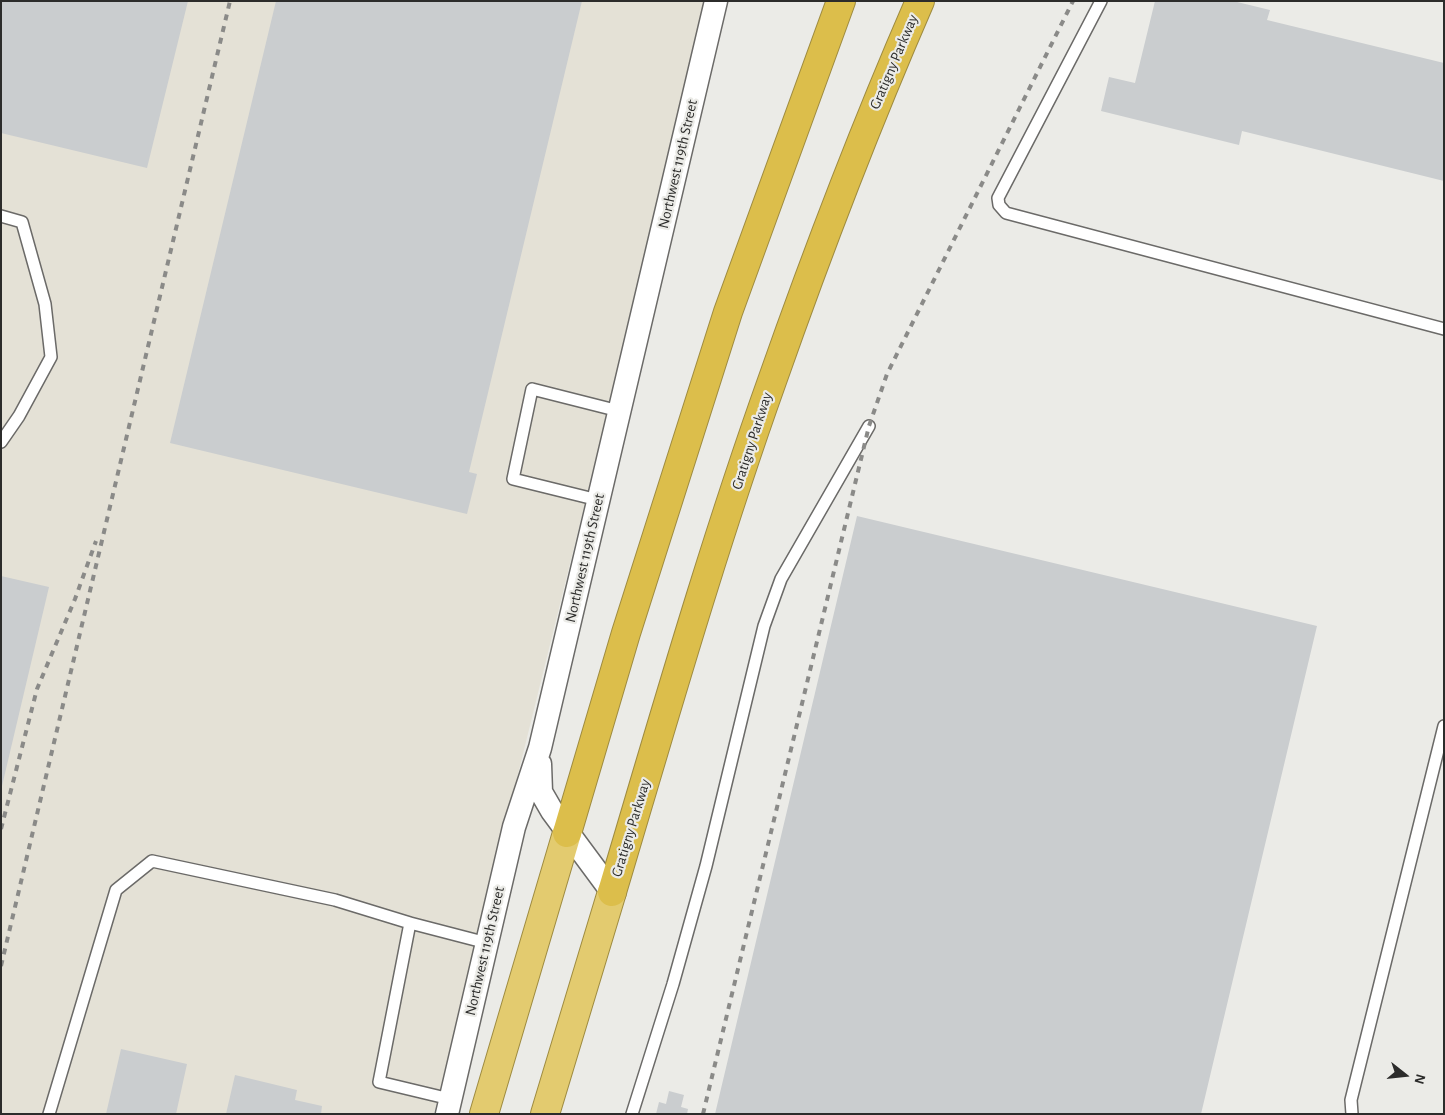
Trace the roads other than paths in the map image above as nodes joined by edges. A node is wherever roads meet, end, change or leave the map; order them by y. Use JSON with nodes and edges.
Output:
{"nodes":[{"id":1,"x":716,"y":1,"type":"edge"},
{"id":2,"x":841,"y":1,"type":"edge"},
{"id":3,"x":920,"y":1,"type":"edge"},
{"id":4,"x":1101,"y":1,"type":"edge"},
{"id":5,"x":1,"y":216,"type":"edge"},
{"id":6,"x":1444,"y":329,"type":"edge"},
{"id":7,"x":619,"y":411,"type":"junction"},
{"id":8,"x":869,"y":426,"type":"dead end"},
{"id":9,"x":1,"y":442,"type":"edge"},
{"id":10,"x":598,"y":500,"type":"junction"},
{"id":11,"x":1444,"y":726,"type":"edge"},
{"id":12,"x":540,"y":748,"type":"junction"},
{"id":13,"x":567,"y":832,"type":"junction"},
{"id":14,"x":612,"y":892,"type":"junction"},
{"id":15,"x":410,"y":923,"type":"junction"},
{"id":16,"x":487,"y":943,"type":"junction"},
{"id":17,"x":448,"y":1106,"type":"edge"},
{"id":18,"x":49,"y":1114,"type":"edge"},
{"id":19,"x":484,"y":1114,"type":"edge"},
{"id":20,"x":545,"y":1114,"type":"edge"},
{"id":21,"x":632,"y":1114,"type":"edge"},
{"id":22,"x":1352,"y":1114,"type":"edge"}],
"edges":[{"from":1,"to":7,"type":"street","name":"Northwest 119th Street"},
{"from":2,"to":13,"type":"highway"},
{"from":3,"to":14,"type":"highway","name":"Gratigny Parkway"},
{"from":4,"to":6,"type":"lane"},
{"from":5,"to":9,"type":"lane"},
{"from":7,"to":10,"type":"street","name":"Northwest 119th Street"},
{"from":7,"to":10,"type":"lane"},
{"from":8,"to":21,"type":"lane"},
{"from":10,"to":12,"type":"street","name":"Northwest 119th Street"},
{"from":11,"to":22,"type":"lane"},
{"from":12,"to":13,"type":"street"},
{"from":12,"to":16,"type":"street","name":"Northwest 119th Street"},
{"from":13,"to":14,"type":"street"},
{"from":13,"to":19,"type":"highway"},
{"from":14,"to":20,"type":"highway"},
{"from":15,"to":16,"type":"lane"},
{"from":15,"to":17,"type":"lane"},
{"from":15,"to":18,"type":"lane"},
{"from":16,"to":17,"type":"street","name":"Northwest 119th Street"}]}
